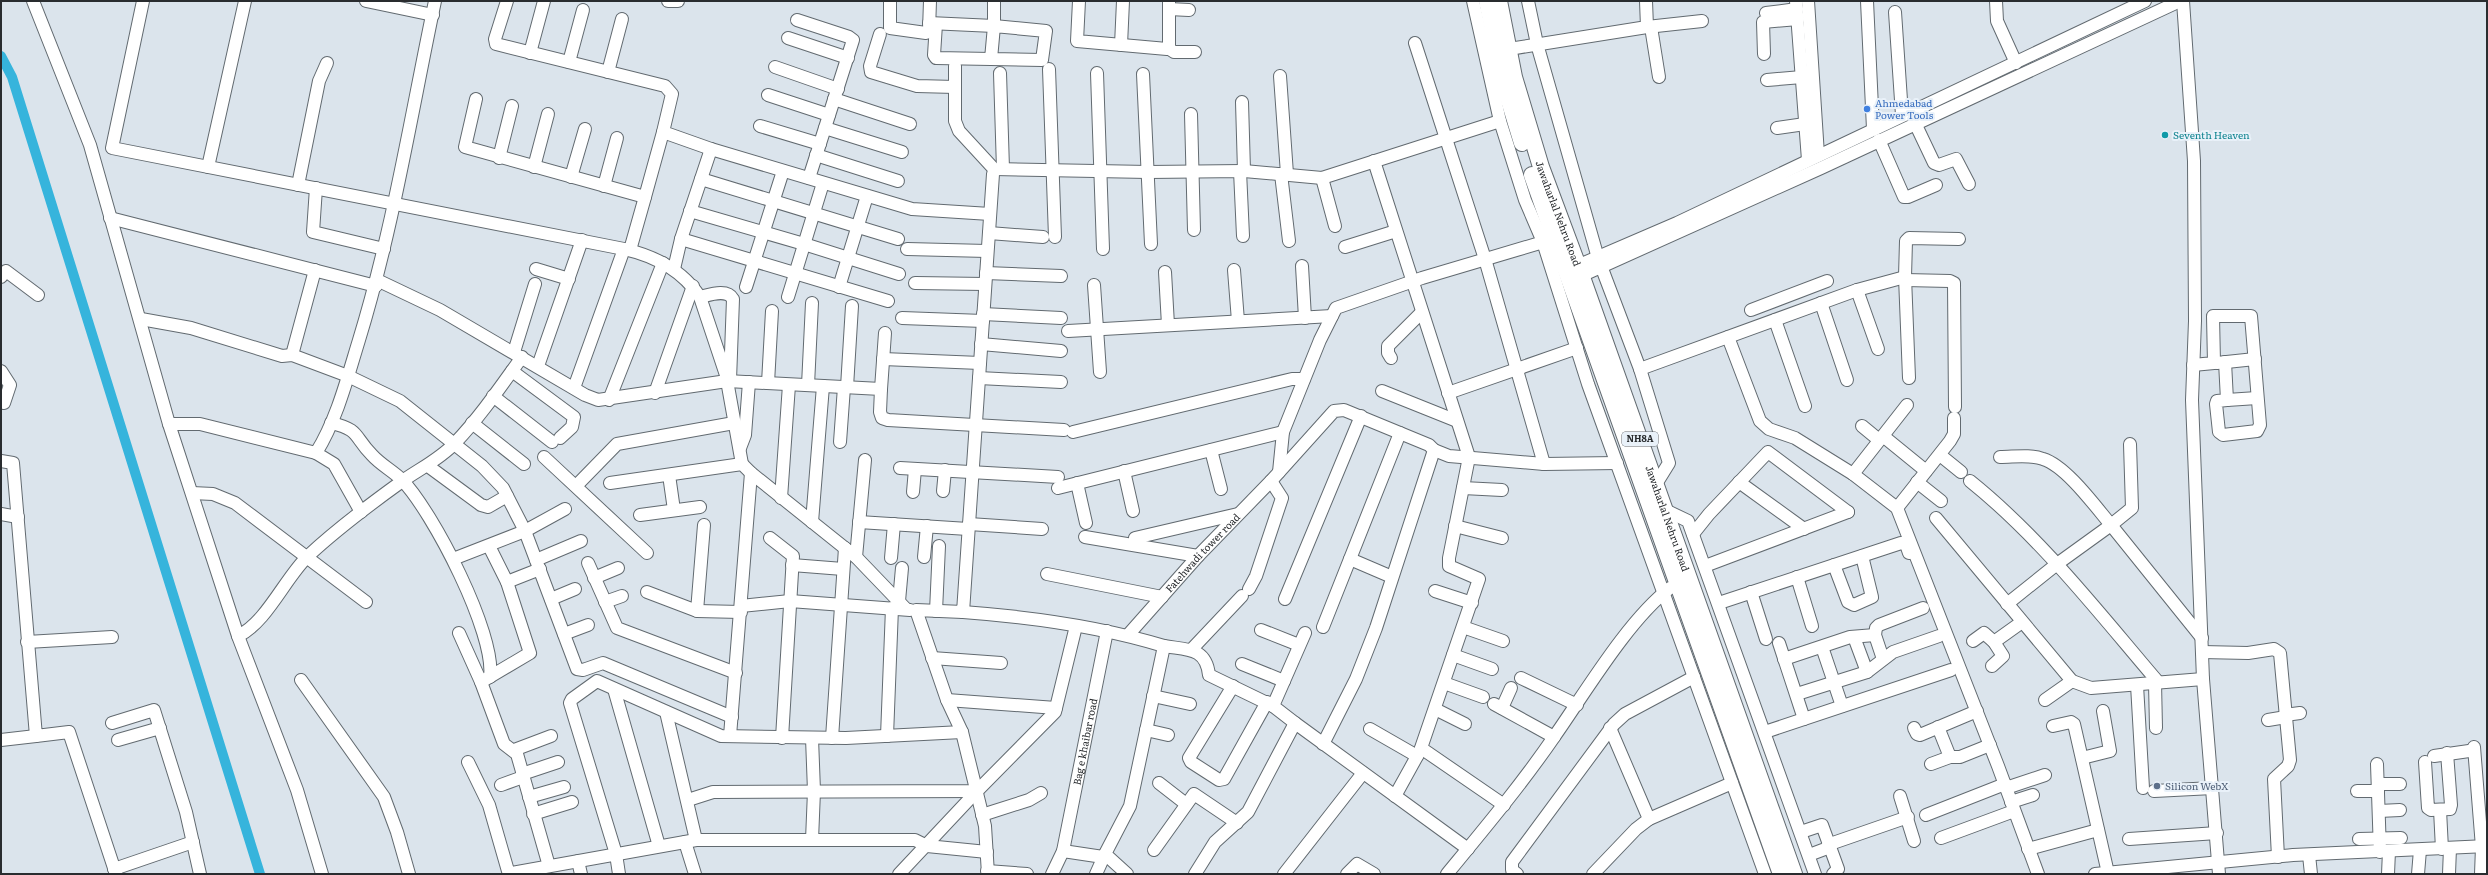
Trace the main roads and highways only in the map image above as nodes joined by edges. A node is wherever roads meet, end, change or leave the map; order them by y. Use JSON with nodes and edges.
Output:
{"nodes":[{"id":1,"x":1487,"y":1,"type":"edge"},
{"id":2,"x":1499,"y":1,"type":"edge"},
{"id":3,"x":1567,"y":275,"type":"junction"},
{"id":4,"x":1781,"y":874,"type":"edge"},
{"id":5,"x":1794,"y":874,"type":"edge"}],
"edges":[{"from":1,"to":3,"type":"main road","name":"Jawaharlal Nehru Road","number":"NH8A"},
{"from":2,"to":3,"type":"main road","name":"Jawaharlal Nehru Road","number":"NH8A"},
{"from":3,"to":4,"type":"main road","name":"Jawaharlal Nehru Road","number":"NH8A"},
{"from":3,"to":5,"type":"main road","name":"Jawaharlal Nehru Road","number":"NH8A"}]}
